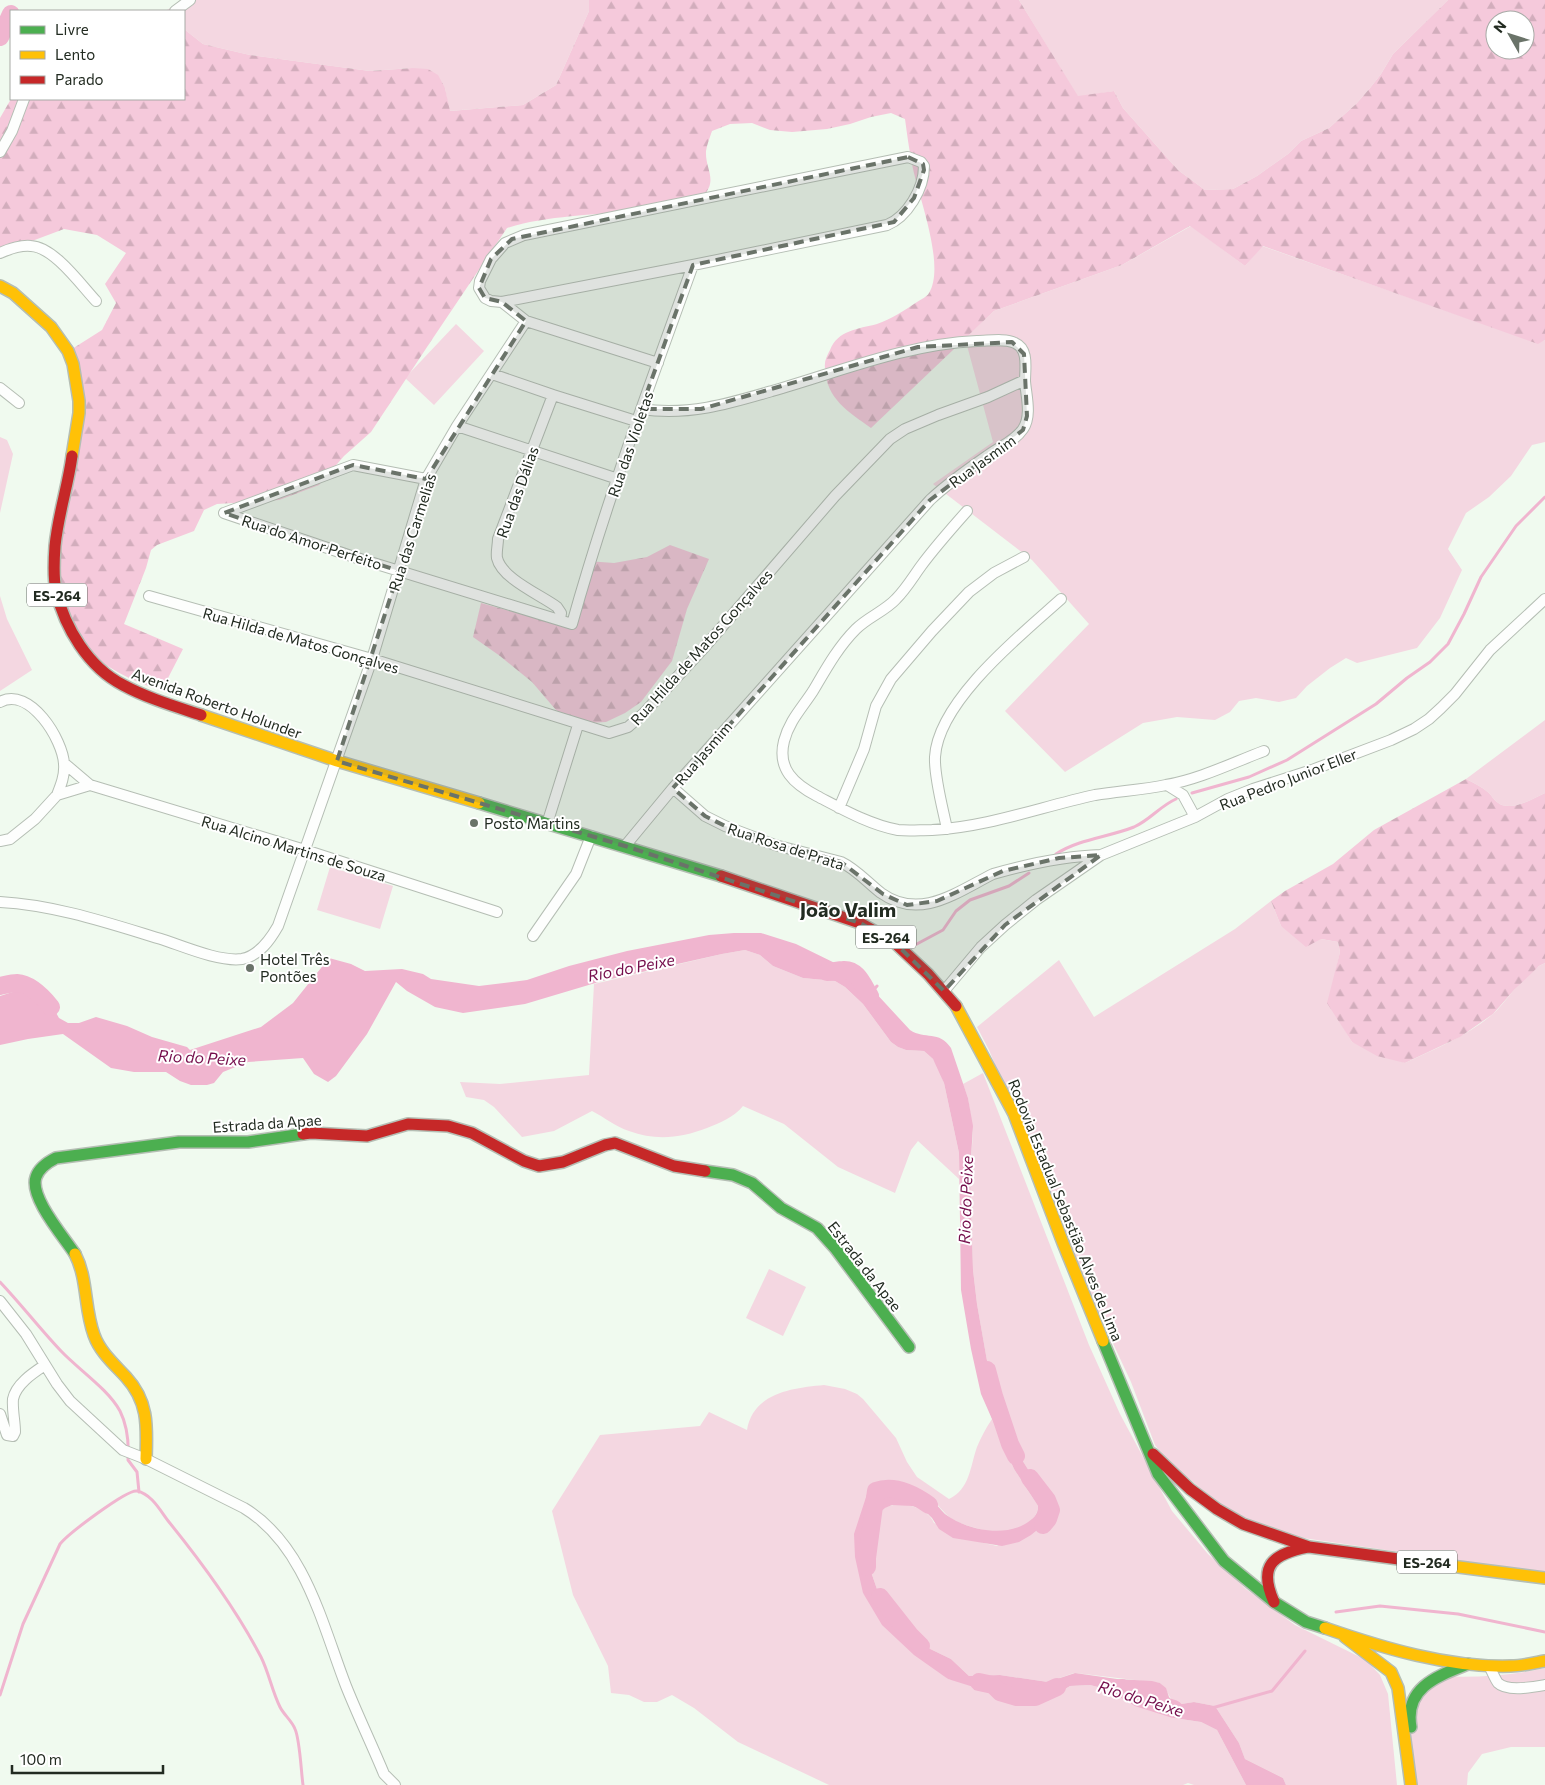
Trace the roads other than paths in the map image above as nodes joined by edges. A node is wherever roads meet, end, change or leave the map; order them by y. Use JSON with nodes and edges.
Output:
{"nodes":[{"id":1,"x":190,"y":0,"type":"edge"},
{"id":2,"x":176,"y":10,"type":"edge"},
{"id":3,"x":24,"y":100,"type":"edge"},
{"id":4,"x":0,"y":152,"type":"edge"},
{"id":5,"x":0,"y":253,"type":"edge"},
{"id":6,"x":693,"y":265,"type":"junction"},
{"id":7,"x":0,"y":286,"type":"edge"},
{"id":8,"x":96,"y":301,"type":"dead end"},
{"id":9,"x":502,"y":302,"type":"junction"},
{"id":10,"x":526,"y":321,"type":"junction"},
{"id":11,"x":658,"y":363,"type":"junction"},
{"id":12,"x":492,"y":374,"type":"junction"},
{"id":13,"x":1025,"y":380,"type":"junction"},
{"id":14,"x":0,"y":388,"type":"edge"},
{"id":15,"x":553,"y":395,"type":"junction"},
{"id":16,"x":19,"y":403,"type":"dead end"},
{"id":17,"x":642,"y":409,"type":"junction"},
{"id":18,"x":636,"y":421,"type":"junction"},
{"id":19,"x":457,"y":426,"type":"junction"},
{"id":20,"x":533,"y":451,"type":"junction"},
{"id":21,"x":618,"y":478,"type":"junction"},
{"id":22,"x":426,"y":479,"type":"junction"},
{"id":23,"x":967,"y":511,"type":"dead end"},
{"id":24,"x":1024,"y":556,"type":"dead end"},
{"id":25,"x":399,"y":571,"type":"junction"},
{"id":26,"x":148,"y":596,"type":"dead end"},
{"id":27,"x":1061,"y":599,"type":"dead end"},
{"id":28,"x":1545,"y":599,"type":"edge"},
{"id":29,"x":560,"y":620,"type":"junction"},
{"id":30,"x":572,"y":624,"type":"joint"},
{"id":31,"x":372,"y":659,"type":"junction"},
{"id":32,"x":0,"y":702,"type":"edge"},
{"id":33,"x":578,"y":725,"type":"junction"},
{"id":34,"x":1264,"y":751,"type":"dead end"},
{"id":35,"x":337,"y":761,"type":"junction"},
{"id":36,"x":64,"y":763,"type":"junction"},
{"id":37,"x":90,"y":785,"type":"junction"},
{"id":38,"x":1167,"y":785,"type":"junction"},
{"id":39,"x":673,"y":788,"type":"junction"},
{"id":40,"x":57,"y":795,"type":"junction"},
{"id":41,"x":839,"y":808,"type":"junction"},
{"id":42,"x":1195,"y":817,"type":"junction"},
{"id":43,"x":547,"y":824,"type":"junction"},
{"id":44,"x":947,"y":829,"type":"junction"},
{"id":45,"x":591,"y":836,"type":"junction"},
{"id":46,"x":0,"y":841,"type":"edge"},
{"id":47,"x":625,"y":846,"type":"junction"},
{"id":48,"x":305,"y":850,"type":"junction"},
{"id":49,"x":1101,"y":855,"type":"junction"},
{"id":50,"x":0,"y":902,"type":"edge"},
{"id":51,"x":497,"y":912,"type":"dead end"},
{"id":52,"x":533,"y":936,"type":"dead end"},
{"id":53,"x":944,"y":990,"type":"junction"},
{"id":54,"x":0,"y":1301,"type":"edge"},
{"id":55,"x":909,"y":1347,"type":"dead end"},
{"id":56,"x":45,"y":1365,"type":"junction"},
{"id":57,"x":0,"y":1414,"type":"edge"},
{"id":58,"x":1145,"y":1445,"type":"junction"},
{"id":59,"x":140,"y":1457,"type":"junction"},
{"id":60,"x":1309,"y":1547,"type":"junction"},
{"id":61,"x":1545,"y":1578,"type":"edge"},
{"id":62,"x":1274,"y":1602,"type":"junction"},
{"id":63,"x":1341,"y":1634,"type":"junction"},
{"id":64,"x":1545,"y":1661,"type":"edge"},
{"id":65,"x":1468,"y":1664,"type":"junction"},
{"id":66,"x":1489,"y":1666,"type":"junction"},
{"id":67,"x":1545,"y":1685,"type":"edge"},
{"id":68,"x":395,"y":1785,"type":"edge"},
{"id":69,"x":1412,"y":1785,"type":"edge"}],
"edges":[{"from":1,"to":2,"type":"street"},
{"from":3,"to":4,"type":"street"},
{"from":5,"to":8,"type":"street"},
{"from":6,"to":9,"type":"street"},
{"from":6,"to":9,"type":"street"},
{"from":6,"to":11,"type":"street","name":"Rua das Violetas"},
{"from":7,"to":35,"type":"main road","name":"Avenida Roberto Holunder","number":"ES-264"},
{"from":9,"to":10,"type":"street"},
{"from":10,"to":11,"type":"street"},
{"from":10,"to":12,"type":"street","name":"Rua das Carmelias"},
{"from":11,"to":17,"type":"street","name":"Rua das Violetas"},
{"from":12,"to":15,"type":"street"},
{"from":12,"to":19,"type":"street","name":"Rua das Carmelias"},
{"from":13,"to":17,"type":"street","name":"Rua Jasmim"},
{"from":13,"to":33,"type":"street","name":"Rua Hilda de Matos Gonçalves"},
{"from":13,"to":39,"type":"street","name":"Rua Jasmim"},
{"from":14,"to":16,"type":"street"},
{"from":15,"to":18,"type":"street"},
{"from":15,"to":20,"type":"street","name":"Rua das Dálias"},
{"from":17,"to":18,"type":"street","name":"Rua das Violetas"},
{"from":18,"to":21,"type":"street","name":"Rua das Violetas"},
{"from":19,"to":20,"type":"street"},
{"from":19,"to":22,"type":"street","name":"Rua das Carmelias"},
{"from":20,"to":21,"type":"street"},
{"from":20,"to":29,"type":"street","name":"Rua das Dálias"},
{"from":21,"to":30,"type":"street","name":"Rua das Violetas"},
{"from":22,"to":25,"type":"street","name":"Rua das Carmelias"},
{"from":22,"to":25,"type":"street","name":"Rua do Amor Perfeito"},
{"from":23,"to":41,"type":"street"},
{"from":24,"to":41,"type":"street"},
{"from":25,"to":29,"type":"street","name":"Rua do Amor Perfeito"},
{"from":25,"to":31,"type":"street","name":"Rua das Carmelias"},
{"from":26,"to":31,"type":"street","name":"Rua Hilda de Matos Gonçalves"},
{"from":27,"to":44,"type":"street"},
{"from":28,"to":42,"type":"street","name":"Rua Pedro Junior Eller"},
{"from":29,"to":30,"type":"street","name":"Rua do Amor Perfeito"},
{"from":31,"to":33,"type":"street","name":"Rua Hilda de Matos Gonçalves"},
{"from":31,"to":35,"type":"street","name":"Rua das Carmelias"},
{"from":32,"to":36,"type":"street"},
{"from":33,"to":43,"type":"street"},
{"from":34,"to":38,"type":"street"},
{"from":35,"to":43,"type":"main road","name":"Rodovia Estadual Sebastião Alves de Lima","number":"ES-264"},
{"from":35,"to":48,"type":"street","name":"Rua das Carmelias"},
{"from":36,"to":37,"type":"street","name":"Rua Alcino Martins de Souza"},
{"from":36,"to":40,"type":"street"},
{"from":37,"to":40,"type":"street"},
{"from":37,"to":48,"type":"street","name":"Rua Alcino Martins de Souza"},
{"from":38,"to":42,"type":"street"},
{"from":38,"to":44,"type":"street"},
{"from":39,"to":47,"type":"street","name":"Rua Jasmim"},
{"from":39,"to":49,"type":"street","name":"Rua Rosa de Prata"},
{"from":40,"to":46,"type":"street"},
{"from":41,"to":44,"type":"street"},
{"from":42,"to":49,"type":"street","name":"Rua Pedro Junior Eller"},
{"from":43,"to":45,"type":"main road","name":"Rodovia Estadual Sebastião Alves de Lima","number":"ES-264"},
{"from":45,"to":47,"type":"main road","name":"Rodovia Estadual Sebastião Alves de Lima","number":"ES-264"},
{"from":45,"to":52,"type":"street"},
{"from":47,"to":53,"type":"main road","name":"Rodovia Estadual Sebastião Alves de Lima","number":"ES-264"},
{"from":48,"to":50,"type":"street","name":"Rua das Carmelias"},
{"from":48,"to":51,"type":"street","name":"Rua Alcino Martins de Souza"},
{"from":49,"to":53,"type":"street","name":"Rua Pedro Junior Eller"},
{"from":53,"to":58,"type":"main road","name":"Rodovia Estadual Sebastião Alves de Lima","number":"ES-264"},
{"from":54,"to":56,"type":"street"},
{"from":55,"to":59,"type":"main road","name":"Estrada da Apae"},
{"from":56,"to":57,"type":"street"},
{"from":56,"to":59,"type":"street"},
{"from":58,"to":60,"type":"main road","name":"Rodovia Estadual Sebastião Alves de Lima","number":"ES-264"},
{"from":58,"to":62,"type":"main road","name":"Rodovia Estadual Sebastião Alves de Lima","number":"ES-264"},
{"from":59,"to":68,"type":"street"},
{"from":60,"to":61,"type":"main road","name":"Rodovia Estadual Sebastião Alves de Lima","number":"ES-264"},
{"from":60,"to":62,"type":"main road"},
{"from":62,"to":63,"type":"main road","name":"Rodovia Estadual Sebastião Alves de Lima","number":"ES-264"},
{"from":63,"to":65,"type":"main road","name":"Rodovia Estadual Sebastião Alves de Lima","number":"ES-264"},
{"from":63,"to":69,"type":"main road"},
{"from":64,"to":66,"type":"main road","name":"Rodovia Estadual Sebastião Alves de Lima","number":"ES-264"},
{"from":65,"to":66,"type":"main road","name":"Rodovia Estadual Sebastião Alves de Lima","number":"ES-264"},
{"from":65,"to":69,"type":"main road"},
{"from":66,"to":67,"type":"street"}]}
